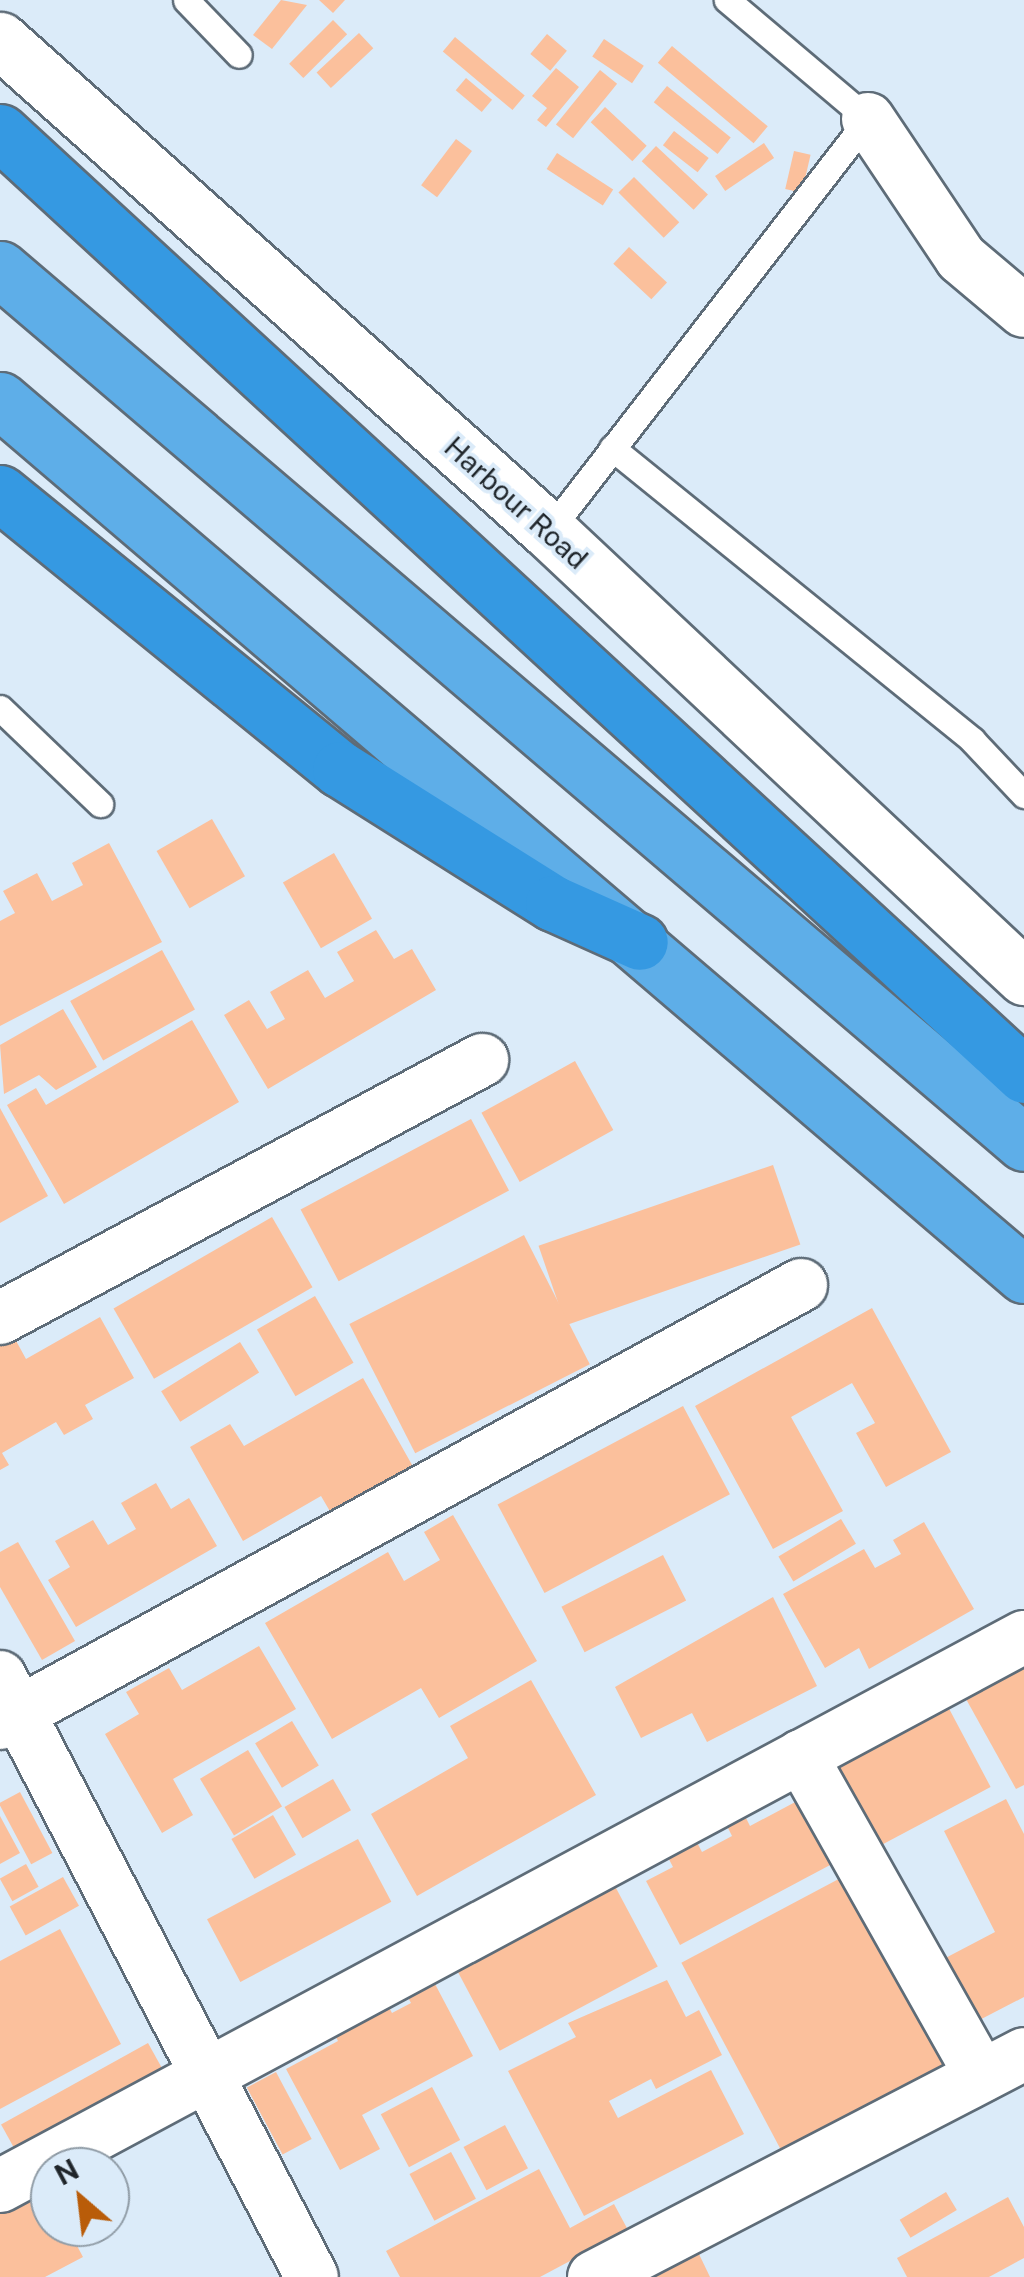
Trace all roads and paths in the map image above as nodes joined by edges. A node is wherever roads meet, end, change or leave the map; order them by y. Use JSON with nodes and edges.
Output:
{"nodes":[{"id":1,"x":186,"y":0,"type":"edge"},
{"id":2,"x":727,"y":0,"type":"edge"},
{"id":3,"x":0,"y":40,"type":"edge"},
{"id":4,"x":239,"y":55,"type":"dead end"},
{"id":5,"x":868,"y":120,"type":"junction"},
{"id":6,"x":0,"y":132,"type":"edge"},
{"id":7,"x":0,"y":269,"type":"edge"},
{"id":8,"x":1024,"y":311,"type":"edge"},
{"id":9,"x":0,"y":400,"type":"edge"},
{"id":10,"x":612,"y":448,"type":"junction"},
{"id":11,"x":0,"y":494,"type":"edge"},
{"id":12,"x":548,"y":531,"type":"junction"},
{"id":13,"x":0,"y":708,"type":"edge"},
{"id":14,"x":1024,"y":796,"type":"edge"},
{"id":15,"x":100,"y":804,"type":"dead end"},
{"id":16,"x":640,"y":942,"type":"junction"},
{"id":17,"x":1024,"y":977,"type":"edge"},
{"id":18,"x":482,"y":1060,"type":"dead end"},
{"id":19,"x":1024,"y":1075,"type":"edge"},
{"id":20,"x":1024,"y":1142,"type":"edge"},
{"id":21,"x":1024,"y":1274,"type":"edge"},
{"id":22,"x":802,"y":1285,"type":"dead end"},
{"id":23,"x":0,"y":1318,"type":"edge"},
{"id":24,"x":1024,"y":1637,"type":"edge"},
{"id":25,"x":6,"y":1705,"type":"edge"},
{"id":26,"x":801,"y":1756,"type":"junction"},
{"id":27,"x":1003,"y":2065,"type":"edge"},
{"id":28,"x":208,"y":2074,"type":"junction"},
{"id":29,"x":0,"y":2186,"type":"edge"},
{"id":30,"x":312,"y":2277,"type":"edge"},
{"id":31,"x":594,"y":2277,"type":"edge"}],
"edges":[{"from":1,"to":4,"type":"lane"},
{"from":2,"to":5,"type":"lane"},
{"from":3,"to":12,"type":"street","name":"Harbour Road"},
{"from":5,"to":8,"type":"street"},
{"from":5,"to":10,"type":"lane"},
{"from":6,"to":19,"type":"highway"},
{"from":7,"to":20,"type":"highway"},
{"from":9,"to":16,"type":"highway"},
{"from":10,"to":12,"type":"lane"},
{"from":10,"to":14,"type":"lane"},
{"from":11,"to":16,"type":"highway"},
{"from":12,"to":17,"type":"street","name":"Harbour Road"},
{"from":13,"to":15,"type":"lane"},
{"from":16,"to":21,"type":"highway"},
{"from":18,"to":23,"type":"street"},
{"from":22,"to":25,"type":"street"},
{"from":24,"to":26,"type":"street"},
{"from":25,"to":28,"type":"street"},
{"from":26,"to":27,"type":"street"},
{"from":26,"to":28,"type":"street"},
{"from":27,"to":31,"type":"street"},
{"from":28,"to":29,"type":"street"},
{"from":28,"to":30,"type":"street"}]}
